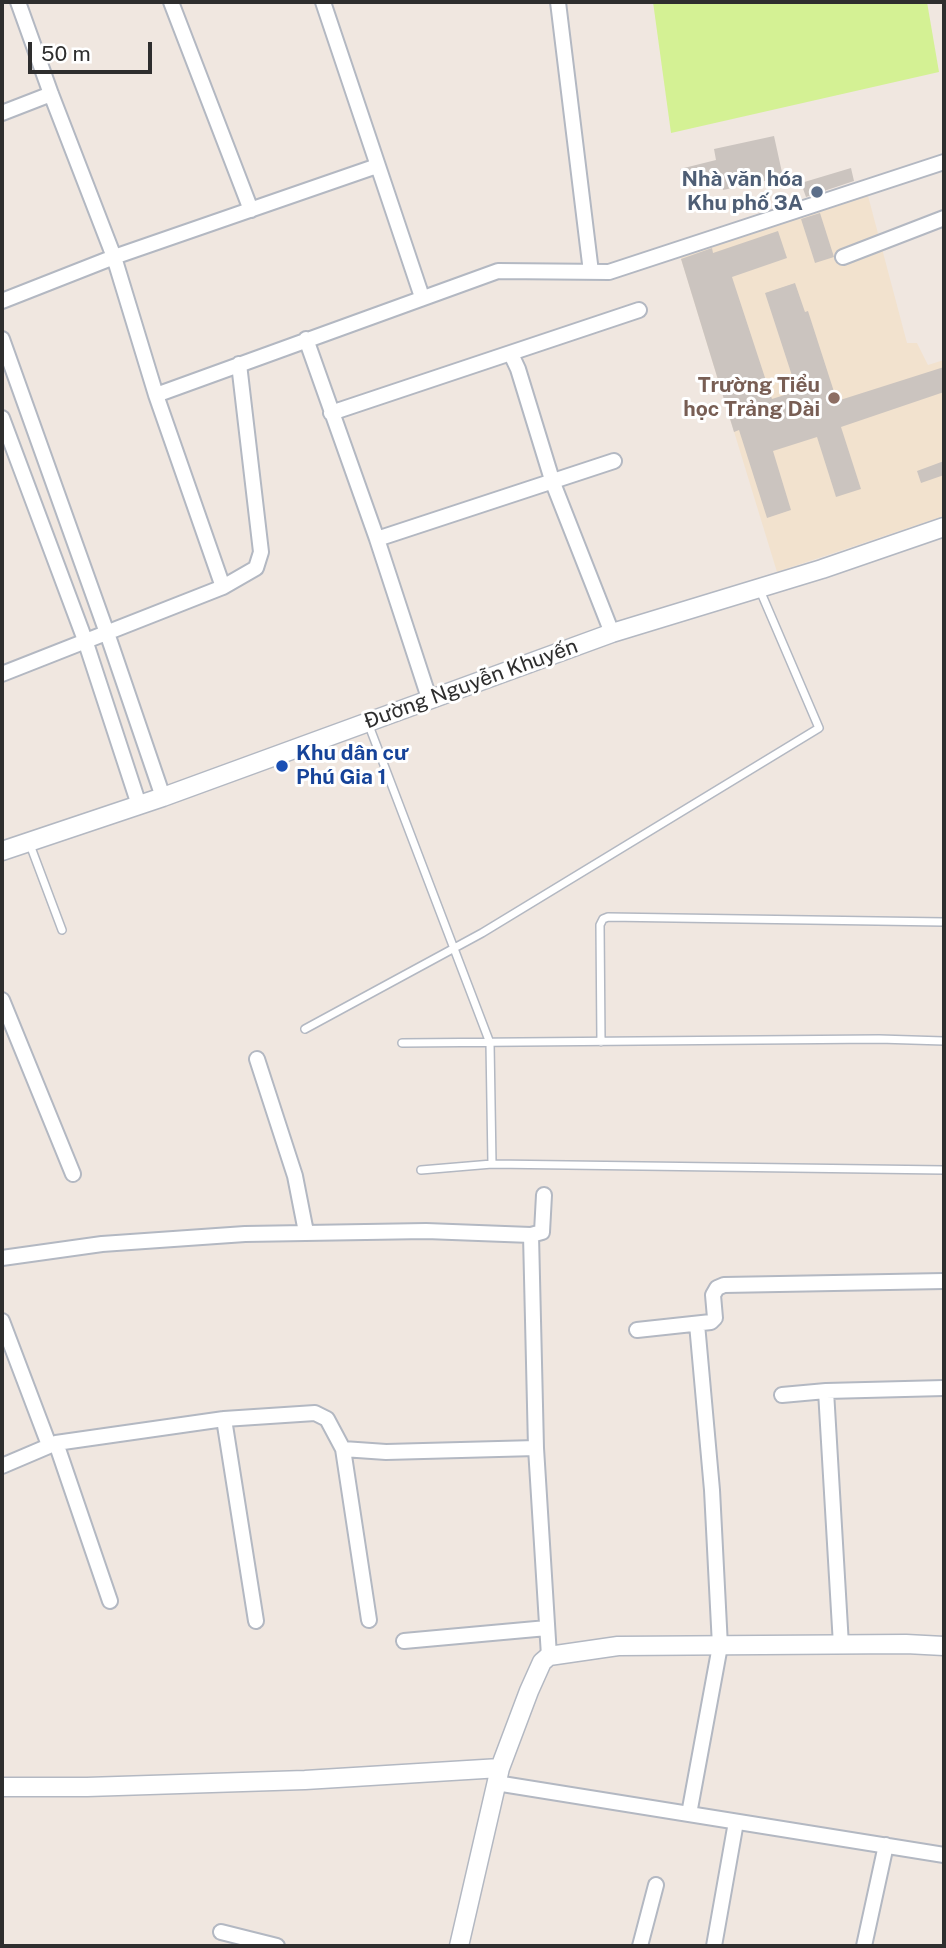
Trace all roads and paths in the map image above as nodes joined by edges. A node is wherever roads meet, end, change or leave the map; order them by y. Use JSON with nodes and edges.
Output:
{"nodes":[{"id":1,"x":18,"y":2,"type":"edge"},
{"id":2,"x":171,"y":2,"type":"edge"},
{"id":3,"x":323,"y":2,"type":"edge"},
{"id":4,"x":558,"y":2,"type":"edge"},
{"id":5,"x":51,"y":94,"type":"junction"},
{"id":6,"x":2,"y":113,"type":"edge"},
{"id":7,"x":944,"y":162,"type":"edge"},
{"id":8,"x":377,"y":166,"type":"junction"},
{"id":9,"x":251,"y":210,"type":"junction"},
{"id":10,"x":944,"y":218,"type":"edge"},
{"id":11,"x":114,"y":257,"type":"junction"},
{"id":12,"x":843,"y":257,"type":"dead end"},
{"id":13,"x":591,"y":272,"type":"junction"},
{"id":14,"x":422,"y":297,"type":"junction"},
{"id":15,"x":2,"y":301,"type":"edge"},
{"id":16,"x":639,"y":310,"type":"dead end"},
{"id":17,"x":2,"y":339,"type":"edge"},
{"id":18,"x":306,"y":340,"type":"junction"},
{"id":19,"x":511,"y":355,"type":"junction"},
{"id":20,"x":239,"y":364,"type":"junction"},
{"id":21,"x":156,"y":395,"type":"junction"},
{"id":22,"x":331,"y":412,"type":"junction"},
{"id":23,"x":2,"y":418,"type":"edge"},
{"id":24,"x":614,"y":461,"type":"dead end"},
{"id":25,"x":553,"y":483,"type":"junction"},
{"id":26,"x":944,"y":527,"type":"edge"},
{"id":27,"x":377,"y":540,"type":"junction"},
{"id":28,"x":223,"y":587,"type":"junction"},
{"id":29,"x":759,"y":588,"type":"junction"},
{"id":30,"x":107,"y":633,"type":"junction"},
{"id":31,"x":612,"y":633,"type":"junction"},
{"id":32,"x":85,"y":640,"type":"junction"},
{"id":33,"x":2,"y":674,"type":"edge"},
{"id":34,"x":429,"y":698,"type":"junction"},
{"id":35,"x":368,"y":723,"type":"junction"},
{"id":36,"x":163,"y":797,"type":"junction"},
{"id":37,"x":139,"y":804,"type":"junction"},
{"id":38,"x":29,"y":842,"type":"junction"},
{"id":39,"x":2,"y":851,"type":"edge"},
{"id":40,"x":944,"y":922,"type":"edge"},
{"id":41,"x":62,"y":930,"type":"dead end"},
{"id":42,"x":455,"y":947,"type":"junction"},
{"id":43,"x":2,"y":1000,"type":"edge"},
{"id":44,"x":305,"y":1030,"type":"dead end"},
{"id":45,"x":944,"y":1041,"type":"edge"},
{"id":46,"x":601,"y":1042,"type":"junction"},
{"id":47,"x":402,"y":1043,"type":"dead end"},
{"id":48,"x":490,"y":1043,"type":"junction"},
{"id":49,"x":257,"y":1059,"type":"dead end"},
{"id":50,"x":492,"y":1164,"type":"junction"},
{"id":51,"x":421,"y":1170,"type":"dead end"},
{"id":52,"x":944,"y":1170,"type":"edge"},
{"id":53,"x":73,"y":1174,"type":"dead end"},
{"id":54,"x":544,"y":1195,"type":"dead end"},
{"id":55,"x":306,"y":1232,"type":"junction"},
{"id":56,"x":531,"y":1235,"type":"junction"},
{"id":57,"x":2,"y":1258,"type":"edge"},
{"id":58,"x":944,"y":1282,"type":"edge"},
{"id":59,"x":2,"y":1321,"type":"edge"},
{"id":60,"x":697,"y":1324,"type":"junction"},
{"id":61,"x":636,"y":1330,"type":"dead end"},
{"id":62,"x":944,"y":1388,"type":"edge"},
{"id":63,"x":826,"y":1391,"type":"junction"},
{"id":64,"x":782,"y":1395,"type":"dead end"},
{"id":65,"x":224,"y":1419,"type":"junction"},
{"id":66,"x":53,"y":1444,"type":"junction"},
{"id":67,"x":536,"y":1448,"type":"junction"},
{"id":68,"x":343,"y":1449,"type":"junction"},
{"id":69,"x":2,"y":1466,"type":"edge"},
{"id":70,"x":110,"y":1601,"type":"dead end"},
{"id":71,"x":256,"y":1620,"type":"dead end"},
{"id":72,"x":369,"y":1620,"type":"dead end"},
{"id":73,"x":547,"y":1628,"type":"junction"},
{"id":74,"x":404,"y":1641,"type":"dead end"},
{"id":75,"x":841,"y":1645,"type":"junction"},
{"id":76,"x":720,"y":1646,"type":"junction"},
{"id":77,"x":944,"y":1646,"type":"edge"},
{"id":78,"x":549,"y":1656,"type":"junction"},
{"id":79,"x":498,"y":1776,"type":"junction"},
{"id":80,"x":2,"y":1787,"type":"edge"},
{"id":81,"x":689,"y":1814,"type":"junction"},
{"id":82,"x":736,"y":1822,"type":"junction"},
{"id":83,"x":886,"y":1845,"type":"junction"},
{"id":84,"x":944,"y":1855,"type":"edge"},
{"id":85,"x":656,"y":1885,"type":"dead end"},
{"id":86,"x":220,"y":1932,"type":"dead end"},
{"id":87,"x":277,"y":1946,"type":"edge"},
{"id":88,"x":459,"y":1946,"type":"edge"},
{"id":89,"x":640,"y":1946,"type":"edge"},
{"id":90,"x":714,"y":1946,"type":"edge"},
{"id":91,"x":864,"y":1946,"type":"edge"}],
"edges":[{"from":1,"to":5,"type":"street"},
{"from":2,"to":9,"type":"street"},
{"from":3,"to":8,"type":"street"},
{"from":4,"to":13,"type":"street"},
{"from":5,"to":6,"type":"street"},
{"from":5,"to":11,"type":"street"},
{"from":7,"to":13,"type":"street"},
{"from":8,"to":9,"type":"street"},
{"from":8,"to":14,"type":"street"},
{"from":9,"to":11,"type":"street"},
{"from":10,"to":12,"type":"street"},
{"from":11,"to":15,"type":"street"},
{"from":11,"to":21,"type":"street"},
{"from":13,"to":14,"type":"street"},
{"from":14,"to":18,"type":"street"},
{"from":16,"to":19,"type":"street"},
{"from":17,"to":30,"type":"street"},
{"from":18,"to":20,"type":"street"},
{"from":18,"to":22,"type":"street"},
{"from":19,"to":22,"type":"street"},
{"from":19,"to":25,"type":"street"},
{"from":20,"to":21,"type":"street"},
{"from":20,"to":28,"type":"street"},
{"from":21,"to":28,"type":"street"},
{"from":22,"to":27,"type":"street"},
{"from":23,"to":32,"type":"street"},
{"from":24,"to":25,"type":"street"},
{"from":25,"to":27,"type":"street"},
{"from":25,"to":31,"type":"street"},
{"from":26,"to":29,"type":"street","name":"Đường Nguyễn Khuyến"},
{"from":27,"to":34,"type":"street"},
{"from":28,"to":30,"type":"street"},
{"from":29,"to":31,"type":"street","name":"Đường Nguyễn Khuyến"},
{"from":29,"to":42,"type":"lane"},
{"from":30,"to":32,"type":"street"},
{"from":30,"to":36,"type":"street"},
{"from":31,"to":34,"type":"street","name":"Đường Nguyễn Khuyến"},
{"from":32,"to":33,"type":"street"},
{"from":32,"to":37,"type":"street"},
{"from":34,"to":35,"type":"street","name":"Đường Nguyễn Khuyến"},
{"from":35,"to":36,"type":"street","name":"Đường Nguyễn Khuyến"},
{"from":35,"to":42,"type":"lane"},
{"from":36,"to":37,"type":"street","name":"Đường Nguyễn Khuyến"},
{"from":37,"to":38,"type":"street","name":"Đường Nguyễn Khuyến"},
{"from":38,"to":39,"type":"street","name":"Đường Nguyễn Khuyến"},
{"from":38,"to":41,"type":"lane"},
{"from":40,"to":46,"type":"lane"},
{"from":42,"to":44,"type":"lane"},
{"from":42,"to":48,"type":"lane"},
{"from":43,"to":53,"type":"street"},
{"from":45,"to":46,"type":"lane"},
{"from":46,"to":48,"type":"lane"},
{"from":47,"to":48,"type":"lane"},
{"from":48,"to":50,"type":"lane"},
{"from":49,"to":55,"type":"street"},
{"from":50,"to":51,"type":"lane"},
{"from":50,"to":52,"type":"lane"},
{"from":54,"to":56,"type":"street"},
{"from":55,"to":56,"type":"street"},
{"from":55,"to":57,"type":"street"},
{"from":56,"to":67,"type":"street"},
{"from":58,"to":60,"type":"street"},
{"from":59,"to":66,"type":"street"},
{"from":60,"to":61,"type":"street"},
{"from":60,"to":76,"type":"street"},
{"from":62,"to":63,"type":"street"},
{"from":63,"to":64,"type":"street"},
{"from":63,"to":75,"type":"street"},
{"from":65,"to":66,"type":"street"},
{"from":65,"to":68,"type":"street"},
{"from":65,"to":71,"type":"street"},
{"from":66,"to":69,"type":"street"},
{"from":66,"to":70,"type":"street"},
{"from":67,"to":68,"type":"street"},
{"from":67,"to":73,"type":"street"},
{"from":68,"to":72,"type":"street"},
{"from":73,"to":74,"type":"street"},
{"from":73,"to":78,"type":"street"},
{"from":75,"to":76,"type":"street"},
{"from":75,"to":77,"type":"street"},
{"from":76,"to":78,"type":"street"},
{"from":76,"to":81,"type":"street"},
{"from":78,"to":79,"type":"street"},
{"from":79,"to":80,"type":"street"},
{"from":79,"to":81,"type":"street"},
{"from":79,"to":88,"type":"street"},
{"from":81,"to":82,"type":"street"},
{"from":82,"to":83,"type":"street"},
{"from":82,"to":90,"type":"street"},
{"from":83,"to":84,"type":"street"},
{"from":83,"to":91,"type":"street"},
{"from":85,"to":89,"type":"street"},
{"from":86,"to":87,"type":"street"}]}
